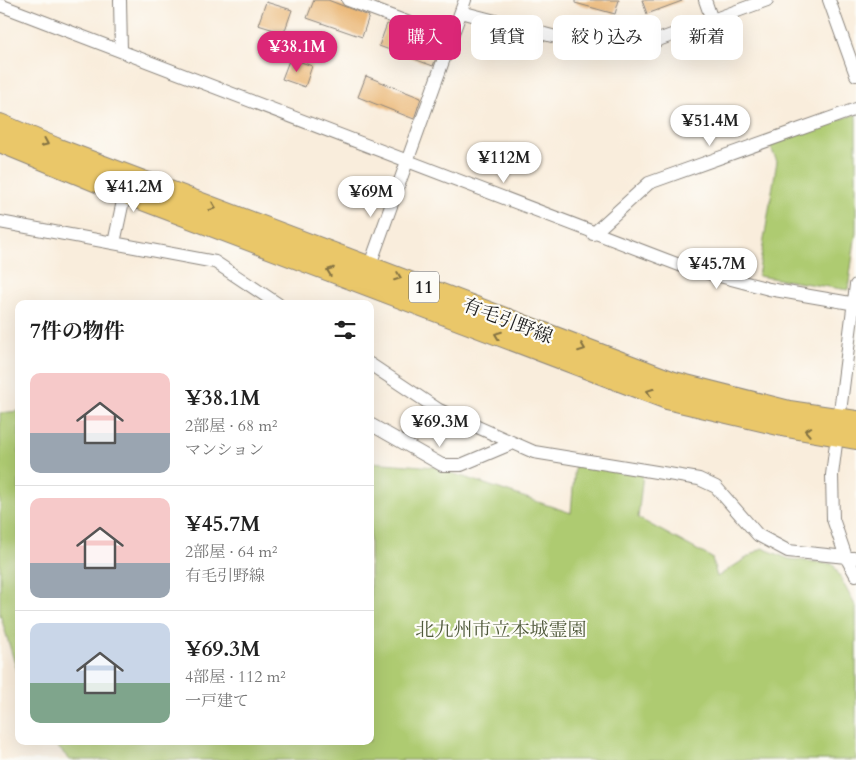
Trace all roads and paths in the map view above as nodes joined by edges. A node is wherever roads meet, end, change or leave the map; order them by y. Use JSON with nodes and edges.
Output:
{"nodes":[{"id":1,"x":120,"y":0,"type":"edge"},
{"id":2,"x":348,"y":0,"type":"edge"},
{"id":3,"x":705,"y":0,"type":"edge"},
{"id":4,"x":767,"y":0,"type":"edge"},
{"id":5,"x":829,"y":0,"type":"edge"},
{"id":6,"x":0,"y":5,"type":"edge"},
{"id":7,"x":463,"y":6,"type":"edge"},
{"id":8,"x":389,"y":15,"type":"edge"},
{"id":9,"x":710,"y":15,"type":"edge"},
{"id":10,"x":726,"y":15,"type":"edge"},
{"id":11,"x":671,"y":35,"type":"edge"},
{"id":12,"x":122,"y":51,"type":"junction"},
{"id":13,"x":442,"y":60,"type":"edge"},
{"id":14,"x":856,"y":75,"type":"edge"},
{"id":15,"x":856,"y":109,"type":"edge"},
{"id":16,"x":0,"y":124,"type":"edge"},
{"id":17,"x":0,"y":142,"type":"edge"},
{"id":18,"x":405,"y":160,"type":"junction"},
{"id":19,"x":127,"y":184,"type":"junction"},
{"id":20,"x":0,"y":222,"type":"edge"},
{"id":21,"x":593,"y":234,"type":"junction"},
{"id":22,"x":114,"y":243,"type":"junction"},
{"id":23,"x":366,"y":275,"type":"junction"},
{"id":24,"x":856,"y":285,"type":"edge"},
{"id":25,"x":272,"y":300,"type":"edge"},
{"id":26,"x":854,"y":303,"type":"edge"},
{"id":27,"x":374,"y":367,"type":"edge"},
{"id":28,"x":374,"y":426,"type":"edge"},
{"id":29,"x":847,"y":429,"type":"edge"},
{"id":30,"x":512,"y":443,"type":"junction"},
{"id":31,"x":851,"y":557,"type":"edge"},
{"id":32,"x":856,"y":575,"type":"edge"}],
"edges":[{"from":1,"to":12,"type":"street"},
{"from":2,"to":8,"type":"street"},
{"from":3,"to":9,"type":"street"},
{"from":4,"to":10,"type":"street"},
{"from":5,"to":14,"type":"street"},
{"from":6,"to":12,"type":"street"},
{"from":7,"to":11,"type":"street"},
{"from":12,"to":18,"type":"street"},
{"from":13,"to":18,"type":"street"},
{"from":15,"to":21,"type":"street"},
{"from":16,"to":19,"type":"main road","name":"有毛引野線","number":"11","one_way":true},
{"from":17,"to":19,"type":"main road","name":"有毛引野線","number":"11"},
{"from":18,"to":21,"type":"street"},
{"from":18,"to":23,"type":"street"},
{"from":19,"to":22,"type":"street"},
{"from":19,"to":23,"type":"main road","name":"有毛引野線","number":"11"},
{"from":20,"to":22,"type":"street"},
{"from":21,"to":26,"type":"street"},
{"from":22,"to":25,"type":"street"},
{"from":23,"to":29,"type":"main road","name":"有毛引野線","number":"11"},
{"from":24,"to":26,"type":"street"},
{"from":26,"to":29,"type":"street"},
{"from":27,"to":30,"type":"street"},
{"from":28,"to":30,"type":"street"},
{"from":29,"to":31,"type":"street"},
{"from":30,"to":31,"type":"street"},
{"from":31,"to":32,"type":"street"}]}
